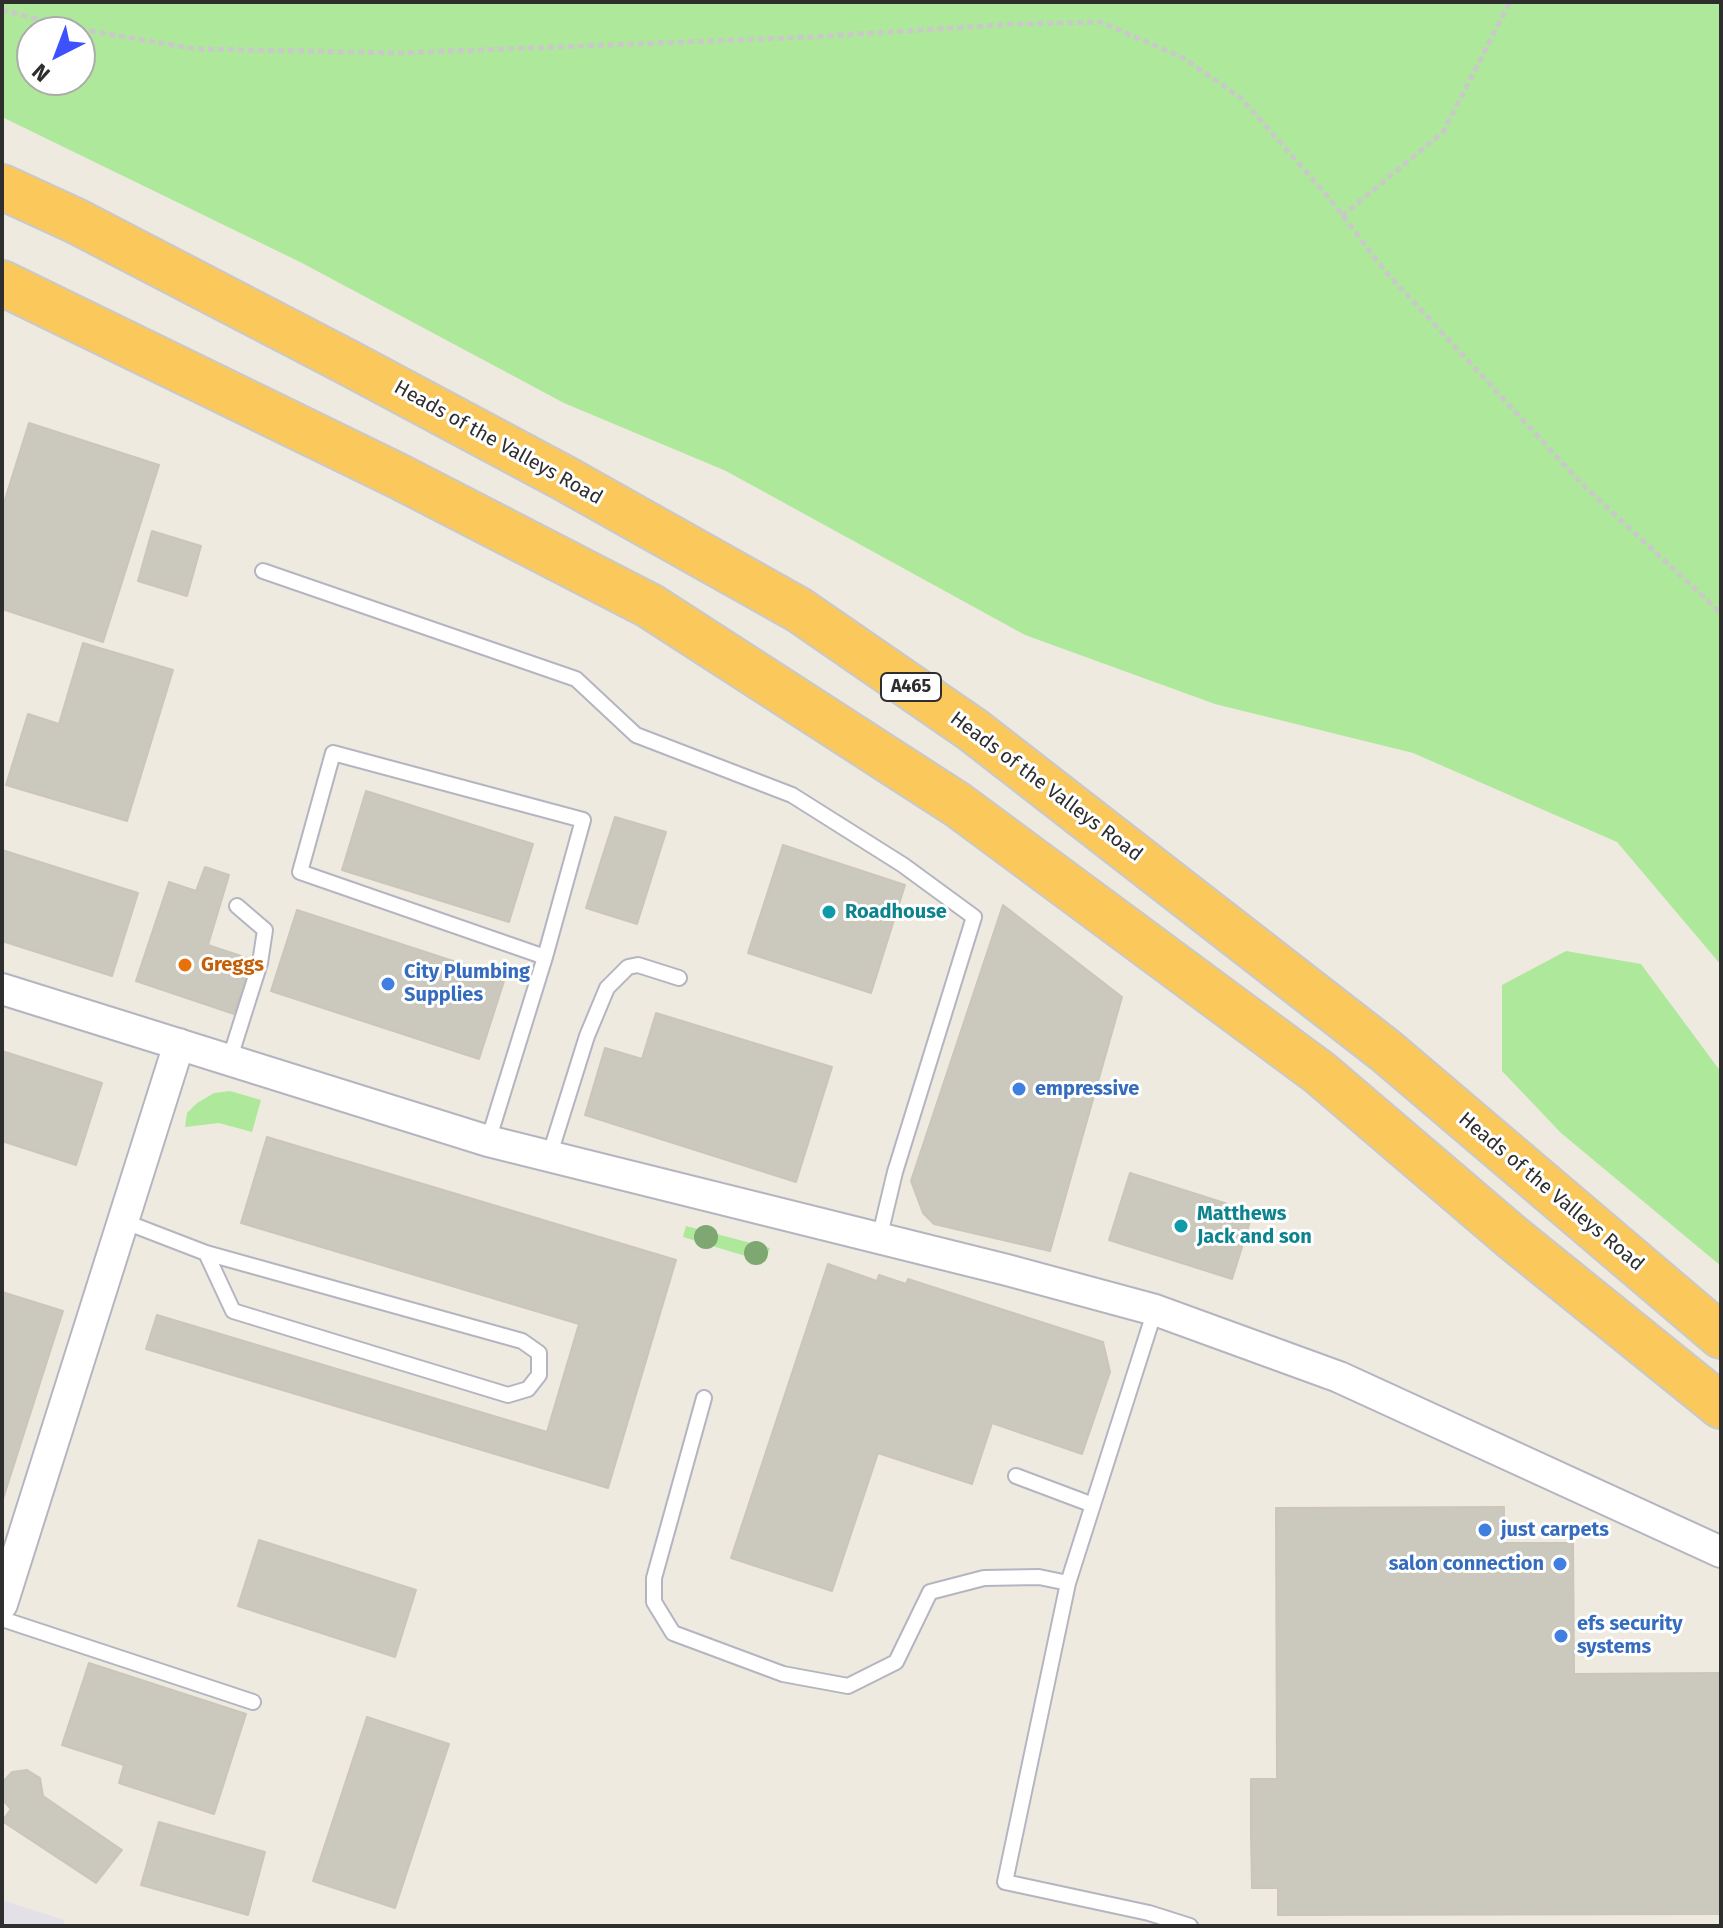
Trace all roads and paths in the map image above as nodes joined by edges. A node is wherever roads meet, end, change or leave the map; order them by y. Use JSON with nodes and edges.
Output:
{"nodes":[{"id":1,"x":1510,"y":2,"type":"edge"},
{"id":2,"x":2,"y":10,"type":"edge"},
{"id":3,"x":2,"y":187,"type":"edge"},
{"id":4,"x":1342,"y":216,"type":"junction"},
{"id":5,"x":2,"y":283,"type":"edge"},
{"id":6,"x":263,"y":571,"type":"dead end"},
{"id":7,"x":1721,"y":613,"type":"edge"},
{"id":8,"x":237,"y":906,"type":"dead end"},
{"id":9,"x":545,"y":957,"type":"junction"},
{"id":10,"x":679,"y":978,"type":"dead end"},
{"id":11,"x":2,"y":989,"type":"edge"},
{"id":12,"x":179,"y":1044,"type":"junction"},
{"id":13,"x":229,"y":1061,"type":"junction"},
{"id":14,"x":488,"y":1141,"type":"junction"},
{"id":15,"x":549,"y":1158,"type":"junction"},
{"id":16,"x":123,"y":1221,"type":"junction"},
{"id":17,"x":879,"y":1239,"type":"junction"},
{"id":18,"x":206,"y":1253,"type":"junction"},
{"id":19,"x":1155,"y":1310,"type":"junction"},
{"id":20,"x":1721,"y":1336,"type":"edge"},
{"id":21,"x":704,"y":1398,"type":"dead end"},
{"id":22,"x":1721,"y":1406,"type":"edge"},
{"id":23,"x":1016,"y":1476,"type":"dead end"},
{"id":24,"x":1093,"y":1505,"type":"junction"},
{"id":25,"x":1721,"y":1552,"type":"edge"},
{"id":26,"x":1068,"y":1583,"type":"junction"},
{"id":27,"x":2,"y":1604,"type":"edge"},
{"id":28,"x":2,"y":1619,"type":"edge"},
{"id":29,"x":253,"y":1702,"type":"dead end"},
{"id":30,"x":1190,"y":1926,"type":"edge"}],
"edges":[{"from":1,"to":4,"type":"path"},
{"from":2,"to":4,"type":"path"},
{"from":3,"to":20,"type":"highway","name":"Heads of the Valleys Road","number":"A465"},
{"from":4,"to":7,"type":"path"},
{"from":5,"to":22,"type":"highway"},
{"from":6,"to":17,"type":"lane"},
{"from":8,"to":13,"type":"lane"},
{"from":9,"to":9,"type":"lane"},
{"from":9,"to":14,"type":"lane"},
{"from":10,"to":15,"type":"lane"},
{"from":11,"to":12,"type":"street"},
{"from":12,"to":13,"type":"street"},
{"from":12,"to":16,"type":"street"},
{"from":13,"to":14,"type":"street"},
{"from":14,"to":15,"type":"street"},
{"from":15,"to":17,"type":"street"},
{"from":16,"to":18,"type":"lane"},
{"from":16,"to":27,"type":"street"},
{"from":17,"to":19,"type":"street"},
{"from":18,"to":18,"type":"lane"},
{"from":19,"to":24,"type":"lane"},
{"from":19,"to":25,"type":"street"},
{"from":21,"to":26,"type":"lane"},
{"from":23,"to":24,"type":"lane"},
{"from":24,"to":26,"type":"lane"},
{"from":26,"to":30,"type":"lane"},
{"from":28,"to":29,"type":"lane"}]}
